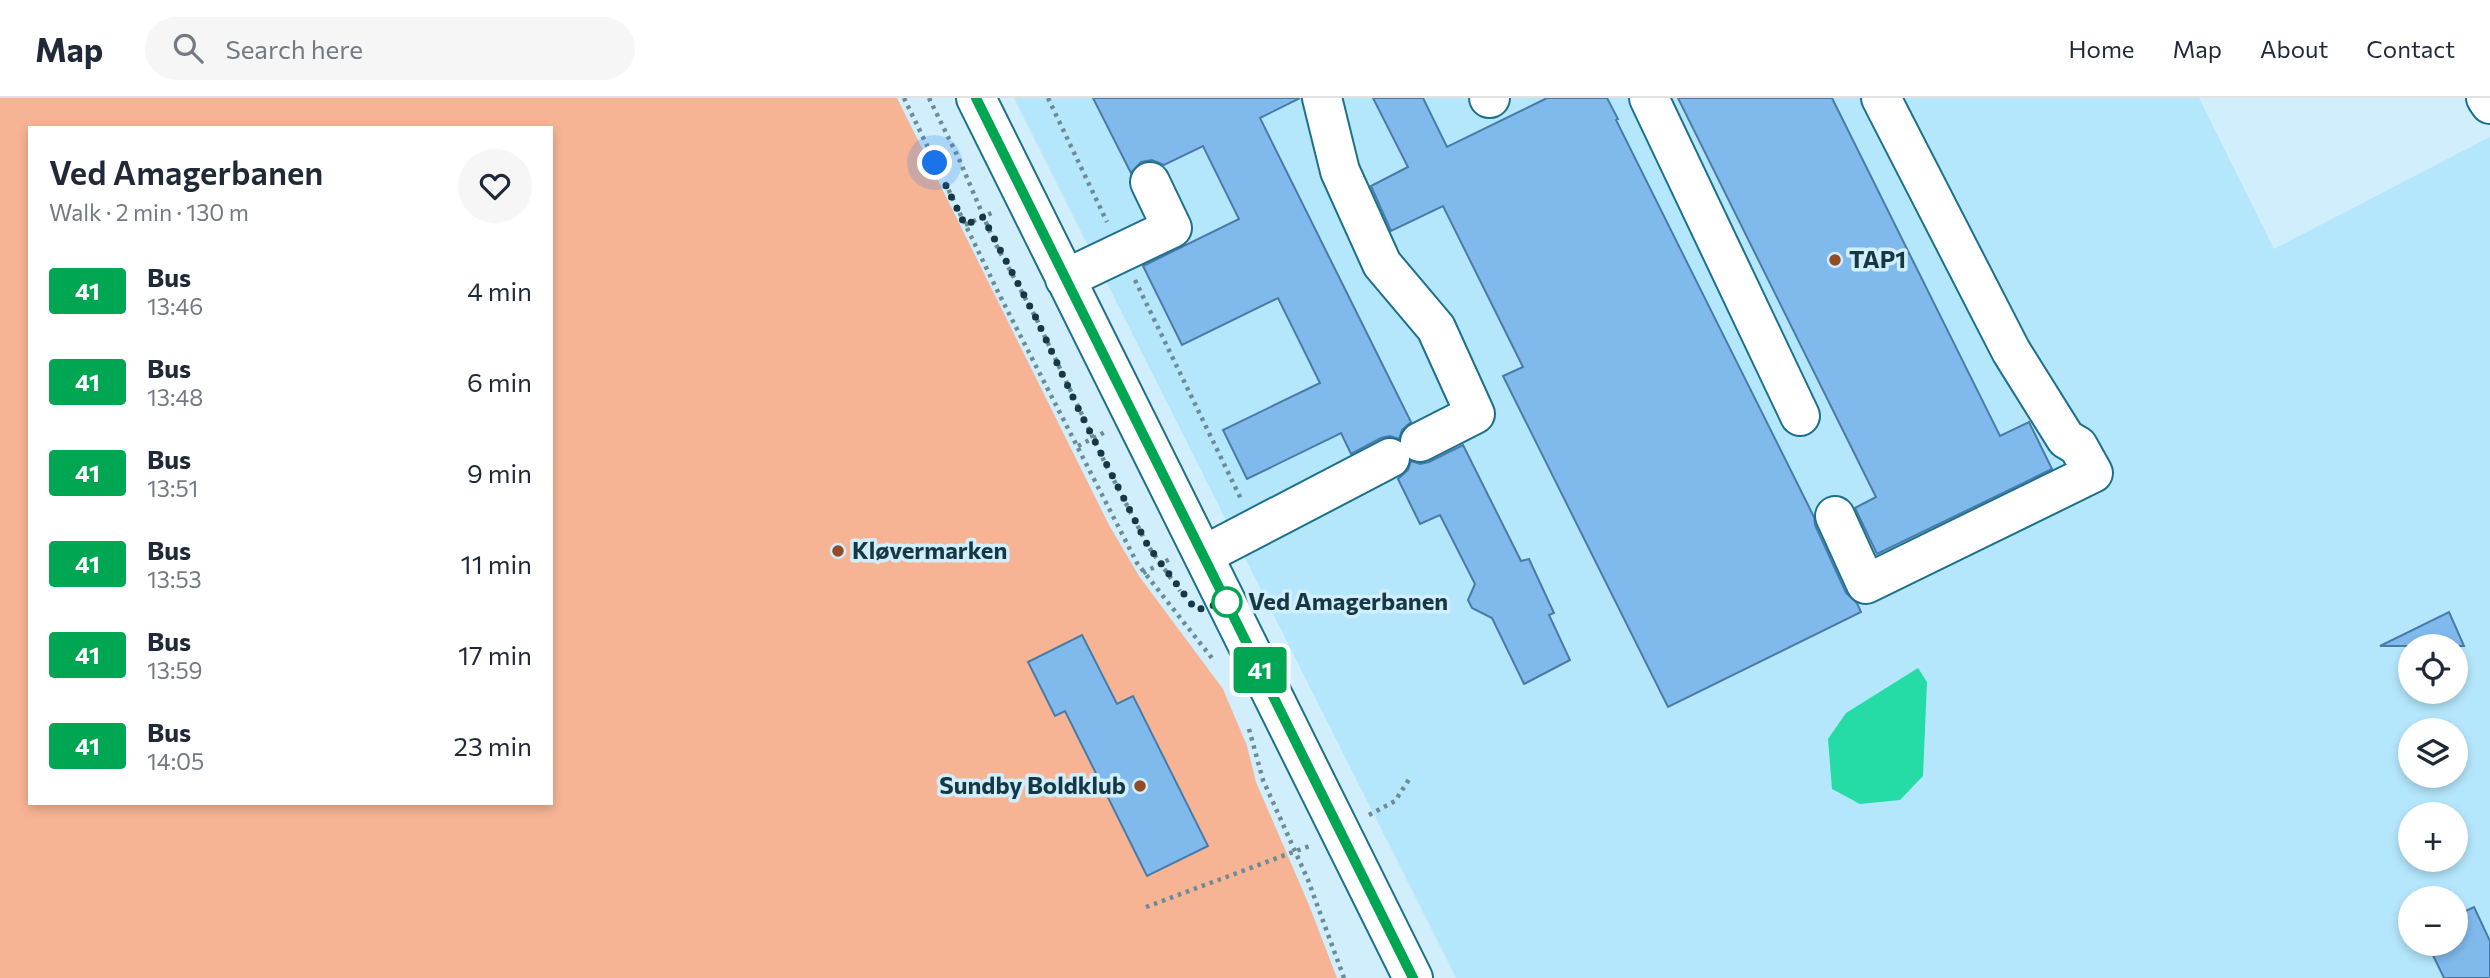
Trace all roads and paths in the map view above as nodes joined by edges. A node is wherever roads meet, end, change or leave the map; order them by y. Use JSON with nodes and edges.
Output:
{"nodes":[{"id":1,"x":904,"y":98,"type":"edge"},
{"id":2,"x":929,"y":98,"type":"edge"},
{"id":3,"x":976,"y":98,"type":"edge"},
{"id":4,"x":1048,"y":98,"type":"edge"},
{"id":5,"x":1322,"y":98,"type":"edge"},
{"id":6,"x":1649,"y":98,"type":"edge"},
{"id":7,"x":1881,"y":98,"type":"edge"},
{"id":8,"x":2486,"y":98,"type":"edge"},
{"id":9,"x":2490,"y":104,"type":"edge"},
{"id":10,"x":1150,"y":182,"type":"dead end"},
{"id":11,"x":983,"y":217,"type":"junction"},
{"id":12,"x":965,"y":225,"type":"junction"},
{"id":13,"x":1121,"y":252,"type":"junction"},
{"id":14,"x":1065,"y":279,"type":"junction"},
{"id":15,"x":1800,"y":416,"type":"dead end"},
{"id":16,"x":1093,"y":437,"type":"junction"},
{"id":17,"x":1077,"y":446,"type":"junction"},
{"id":18,"x":1835,"y":516,"type":"dead end"},
{"id":19,"x":1255,"y":528,"type":"junction"},
{"id":20,"x":1204,"y":555,"type":"junction"},
{"id":21,"x":1160,"y":563,"type":"junction"},
{"id":22,"x":1143,"y":573,"type":"junction"},
{"id":23,"x":1182,"y":594,"type":"dead end"},
{"id":24,"x":1222,"y":673,"type":"dead end"},
{"id":25,"x":1244,"y":718,"type":"dead end"},
{"id":26,"x":1410,"y":778,"type":"dead end"},
{"id":27,"x":1340,"y":831,"type":"junction"},
{"id":28,"x":1296,"y":851,"type":"junction"},
{"id":29,"x":1146,"y":907,"type":"dead end"},
{"id":30,"x":1343,"y":978,"type":"edge"},
{"id":31,"x":1413,"y":978,"type":"edge"}],
"edges":[{"from":1,"to":12,"type":"path"},
{"from":2,"to":11,"type":"path"},
{"from":3,"to":14,"type":"street"},
{"from":4,"to":13,"type":"path"},
{"from":5,"to":19,"type":"street"},
{"from":6,"to":15,"type":"street"},
{"from":7,"to":18,"type":"street"},
{"from":8,"to":9,"type":"street"},
{"from":10,"to":13,"type":"street"},
{"from":11,"to":12,"type":"path"},
{"from":11,"to":16,"type":"path"},
{"from":12,"to":17,"type":"path"},
{"from":13,"to":14,"type":"street"},
{"from":13,"to":19,"type":"path"},
{"from":14,"to":20,"type":"street"},
{"from":16,"to":17,"type":"path"},
{"from":16,"to":21,"type":"path"},
{"from":17,"to":22,"type":"path"},
{"from":19,"to":20,"type":"street"},
{"from":20,"to":27,"type":"street"},
{"from":21,"to":22,"type":"path"},
{"from":21,"to":23,"type":"path"},
{"from":22,"to":24,"type":"path"},
{"from":25,"to":28,"type":"path"},
{"from":26,"to":27,"type":"path"},
{"from":27,"to":31,"type":"street"},
{"from":28,"to":29,"type":"path"},
{"from":28,"to":30,"type":"path"}]}
